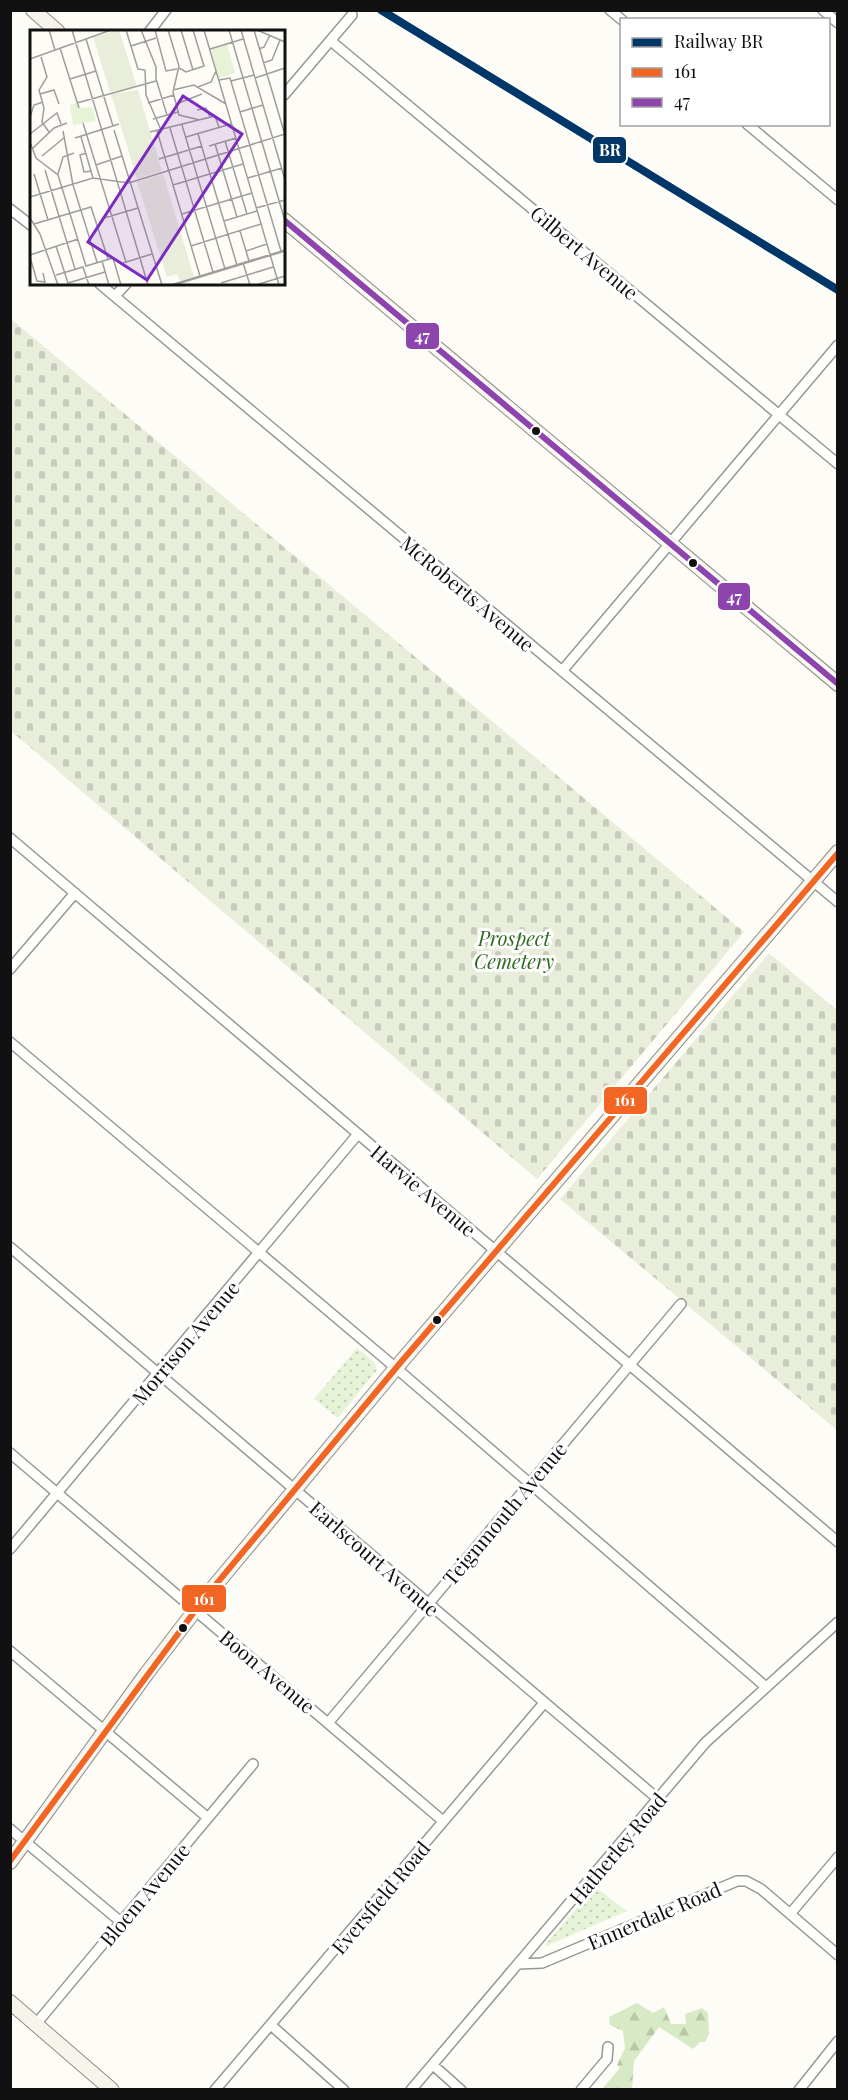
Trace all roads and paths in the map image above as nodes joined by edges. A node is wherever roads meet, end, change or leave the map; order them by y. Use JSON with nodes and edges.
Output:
{"nodes":[{"id":1,"x":33,"y":10,"type":"edge"},
{"id":2,"x":166,"y":10,"type":"edge"},
{"id":3,"x":823,"y":10,"type":"edge"},
{"id":4,"x":352,"y":15,"type":"dead end"},
{"id":5,"x":837,"y":23,"type":"edge"},
{"id":6,"x":56,"y":30,"type":"edge"},
{"id":7,"x":150,"y":30,"type":"edge"},
{"id":8,"x":331,"y":41,"type":"junction"},
{"id":9,"x":285,"y":94,"type":"edge"},
{"id":10,"x":749,"y":126,"type":"edge"},
{"id":11,"x":837,"y":200,"type":"edge"},
{"id":12,"x":10,"y":209,"type":"edge"},
{"id":13,"x":285,"y":221,"type":"edge"},
{"id":14,"x":30,"y":224,"type":"edge"},
{"id":15,"x":101,"y":285,"type":"edge"},
{"id":16,"x":125,"y":285,"type":"edge"},
{"id":17,"x":115,"y":296,"type":"junction"},
{"id":18,"x":837,"y":345,"type":"edge"},
{"id":19,"x":778,"y":415,"type":"junction"},
{"id":20,"x":837,"y":464,"type":"edge"},
{"id":21,"x":670,"y":544,"type":"junction"},
{"id":22,"x":562,"y":671,"type":"junction"},
{"id":23,"x":837,"y":684,"type":"edge"},
{"id":24,"x":10,"y":838,"type":"edge"},
{"id":25,"x":837,"y":852,"type":"edge"},
{"id":26,"x":811,"y":880,"type":"junction"},
{"id":27,"x":75,"y":893,"type":"junction"},
{"id":28,"x":837,"y":902,"type":"edge"},
{"id":29,"x":10,"y":969,"type":"edge"},
{"id":30,"x":10,"y":1042,"type":"edge"},
{"id":31,"x":358,"y":1134,"type":"junction"},
{"id":32,"x":10,"y":1247,"type":"edge"},
{"id":33,"x":497,"y":1251,"type":"junction"},
{"id":34,"x":259,"y":1254,"type":"junction"},
{"id":35,"x":681,"y":1304,"type":"dead end"},
{"id":36,"x":629,"y":1365,"type":"junction"},
{"id":37,"x":396,"y":1368,"type":"junction"},
{"id":38,"x":159,"y":1373,"type":"junction"},
{"id":39,"x":10,"y":1453,"type":"edge"},
{"id":40,"x":529,"y":1483,"type":"junction"},
{"id":41,"x":295,"y":1489,"type":"junction"},
{"id":42,"x":58,"y":1492,"type":"junction"},
{"id":43,"x":837,"y":1542,"type":"edge"},
{"id":44,"x":10,"y":1549,"type":"edge"},
{"id":45,"x":428,"y":1603,"type":"junction"},
{"id":46,"x":195,"y":1610,"type":"junction"},
{"id":47,"x":837,"y":1622,"type":"edge"},
{"id":48,"x":10,"y":1651,"type":"edge"},
{"id":49,"x":766,"y":1687,"type":"junction"},
{"id":50,"x":544,"y":1703,"type":"junction"},
{"id":51,"x":328,"y":1723,"type":"junction"},
{"id":52,"x":105,"y":1731,"type":"junction"},
{"id":53,"x":253,"y":1764,"type":"dead end"},
{"id":54,"x":658,"y":1799,"type":"junction"},
{"id":55,"x":208,"y":1818,"type":"junction"},
{"id":56,"x":443,"y":1821,"type":"junction"},
{"id":57,"x":10,"y":1828,"type":"edge"},
{"id":58,"x":26,"y":1842,"type":"junction"},
{"id":59,"x":837,"y":1857,"type":"edge"},
{"id":60,"x":10,"y":1862,"type":"edge"},
{"id":61,"x":790,"y":1914,"type":"junction"},
{"id":62,"x":120,"y":1922,"type":"junction"},
{"id":63,"x":837,"y":1955,"type":"edge"},
{"id":64,"x":518,"y":1964,"type":"junction"},
{"id":65,"x":10,"y":2002,"type":"edge"},
{"id":66,"x":36,"y":2024,"type":"junction"},
{"id":67,"x":272,"y":2026,"type":"junction"},
{"id":68,"x":837,"y":2042,"type":"edge"},
{"id":69,"x":608,"y":2047,"type":"dead end"},
{"id":70,"x":433,"y":2065,"type":"junction"},
{"id":71,"x":112,"y":2090,"type":"edge"},
{"id":72,"x":215,"y":2090,"type":"edge"},
{"id":73,"x":344,"y":2090,"type":"edge"},
{"id":74,"x":411,"y":2090,"type":"edge"},
{"id":75,"x":461,"y":2090,"type":"edge"},
{"id":76,"x":581,"y":2090,"type":"edge"},
{"id":77,"x":799,"y":2090,"type":"edge"}],
"edges":[{"from":1,"to":6,"type":"street"},
{"from":2,"to":7,"type":"street"},
{"from":3,"to":5,"type":"street"},
{"from":4,"to":8,"type":"street"},
{"from":8,"to":9,"type":"street"},
{"from":8,"to":19,"type":"street","name":"Gilbert Avenue"},
{"from":10,"to":11,"type":"street"},
{"from":12,"to":14,"type":"street"},
{"from":13,"to":21,"type":"street"},
{"from":15,"to":17,"type":"street","name":"McRoberts Avenue"},
{"from":16,"to":17,"type":"street"},
{"from":17,"to":22,"type":"street","name":"McRoberts Avenue"},
{"from":18,"to":19,"type":"street"},
{"from":19,"to":20,"type":"street","name":"Gilbert Avenue"},
{"from":19,"to":21,"type":"street"},
{"from":21,"to":22,"type":"street"},
{"from":21,"to":23,"type":"street"},
{"from":22,"to":26,"type":"street","name":"McRoberts Avenue"},
{"from":24,"to":27,"type":"street","name":"Harvie Avenue"},
{"from":25,"to":26,"type":"street"},
{"from":26,"to":28,"type":"street","name":"McRoberts Avenue"},
{"from":26,"to":33,"type":"street"},
{"from":27,"to":29,"type":"street"},
{"from":27,"to":31,"type":"street","name":"Harvie Avenue"},
{"from":30,"to":34,"type":"street"},
{"from":31,"to":33,"type":"street","name":"Harvie Avenue"},
{"from":31,"to":34,"type":"street","name":"Morrison Avenue"},
{"from":32,"to":38,"type":"street","name":"Earlscourt Avenue"},
{"from":33,"to":36,"type":"street","name":"Harvie Avenue"},
{"from":33,"to":37,"type":"street"},
{"from":34,"to":37,"type":"street"},
{"from":34,"to":38,"type":"street","name":"Morrison Avenue"},
{"from":35,"to":36,"type":"street","name":"Teignmouth Avenue"},
{"from":36,"to":40,"type":"street","name":"Teignmouth Avenue"},
{"from":36,"to":43,"type":"street","name":"Harvie Avenue"},
{"from":37,"to":40,"type":"street"},
{"from":37,"to":41,"type":"street"},
{"from":38,"to":41,"type":"street","name":"Earlscourt Avenue"},
{"from":38,"to":42,"type":"street","name":"Morrison Avenue"},
{"from":39,"to":42,"type":"street","name":"Boon Avenue"},
{"from":40,"to":45,"type":"street","name":"Teignmouth Avenue"},
{"from":40,"to":49,"type":"street"},
{"from":41,"to":45,"type":"street","name":"Earlscourt Avenue"},
{"from":41,"to":46,"type":"street"},
{"from":42,"to":44,"type":"street","name":"Morrison Avenue"},
{"from":42,"to":46,"type":"street","name":"Boon Avenue"},
{"from":45,"to":50,"type":"street","name":"Earlscourt Avenue"},
{"from":45,"to":51,"type":"street","name":"Teignmouth Avenue"},
{"from":46,"to":51,"type":"street","name":"Boon Avenue"},
{"from":46,"to":52,"type":"street"},
{"from":47,"to":49,"type":"street","name":"Hatherley Road"},
{"from":48,"to":52,"type":"street"},
{"from":49,"to":54,"type":"street","name":"Hatherley Road"},
{"from":50,"to":54,"type":"street","name":"Earlscourt Avenue"},
{"from":50,"to":56,"type":"street","name":"Eversfield Road"},
{"from":51,"to":56,"type":"street","name":"Boon Avenue"},
{"from":52,"to":55,"type":"street"},
{"from":52,"to":58,"type":"street"},
{"from":53,"to":55,"type":"street","name":"Bloem Avenue"},
{"from":54,"to":64,"type":"street","name":"Hatherley Road"},
{"from":55,"to":62,"type":"street","name":"Bloem Avenue"},
{"from":56,"to":67,"type":"street","name":"Eversfield Road"},
{"from":57,"to":58,"type":"street"},
{"from":58,"to":60,"type":"street"},
{"from":58,"to":62,"type":"street"},
{"from":59,"to":61,"type":"street"},
{"from":61,"to":63,"type":"street","name":"Ennerdale Road"},
{"from":61,"to":64,"type":"street","name":"Ennerdale Road"},
{"from":62,"to":66,"type":"street","name":"Bloem Avenue"},
{"from":64,"to":70,"type":"street","name":"Hatherley Road"},
{"from":65,"to":66,"type":"street"},
{"from":66,"to":71,"type":"street"},
{"from":67,"to":72,"type":"street","name":"Eversfield Road"},
{"from":67,"to":73,"type":"street"},
{"from":68,"to":77,"type":"street"},
{"from":69,"to":76,"type":"street"},
{"from":70,"to":74,"type":"street","name":"Hatherley Road"},
{"from":70,"to":75,"type":"street"}]}
